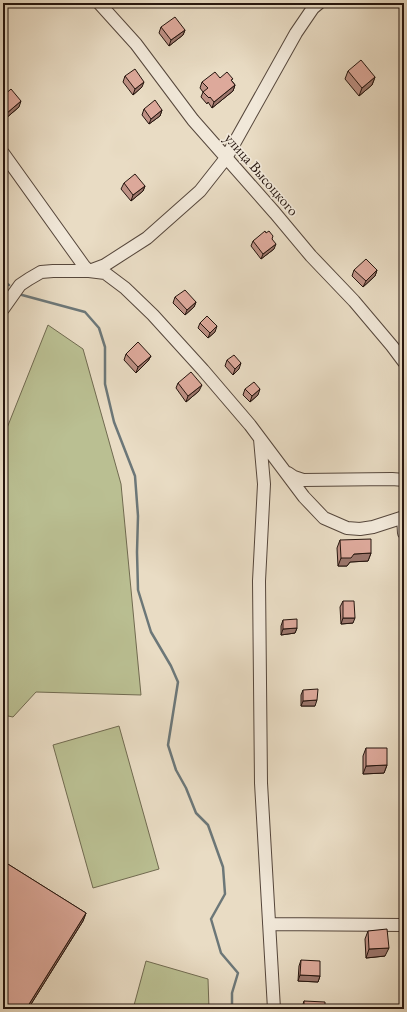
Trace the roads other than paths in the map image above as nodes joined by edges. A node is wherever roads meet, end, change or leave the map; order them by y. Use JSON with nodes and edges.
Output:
{"nodes":[{"id":1,"x":99,"y":3,"type":"edge"},
{"id":2,"x":319,"y":3,"type":"edge"},
{"id":3,"x":3,"y":153,"type":"edge"},
{"id":4,"x":226,"y":158,"type":"junction"},
{"id":5,"x":89,"y":271,"type":"junction"},
{"id":6,"x":3,"y":309,"type":"edge"},
{"id":7,"x":404,"y":362,"type":"edge"},
{"id":8,"x":260,"y":439,"type":"junction"},
{"id":9,"x":285,"y":471,"type":"junction"},
{"id":10,"x":404,"y":480,"type":"edge"},
{"id":11,"x":404,"y":517,"type":"edge"},
{"id":12,"x":404,"y":533,"type":"edge"},
{"id":13,"x":269,"y":924,"type":"junction"},
{"id":14,"x":404,"y":925,"type":"edge"},
{"id":15,"x":274,"y":1009,"type":"edge"}],
"edges":[{"from":1,"to":4,"type":"street","name":"улица Высоцкого"},
{"from":2,"to":4,"type":"street"},
{"from":3,"to":5,"type":"street"},
{"from":4,"to":5,"type":"street"},
{"from":4,"to":7,"type":"street","name":"улица Высоцкого"},
{"from":5,"to":6,"type":"street"},
{"from":5,"to":8,"type":"street"},
{"from":8,"to":9,"type":"street"},
{"from":8,"to":13,"type":"street"},
{"from":9,"to":10,"type":"street"},
{"from":9,"to":11,"type":"street"},
{"from":11,"to":12,"type":"street"},
{"from":13,"to":14,"type":"street"},
{"from":13,"to":15,"type":"street"}]}
